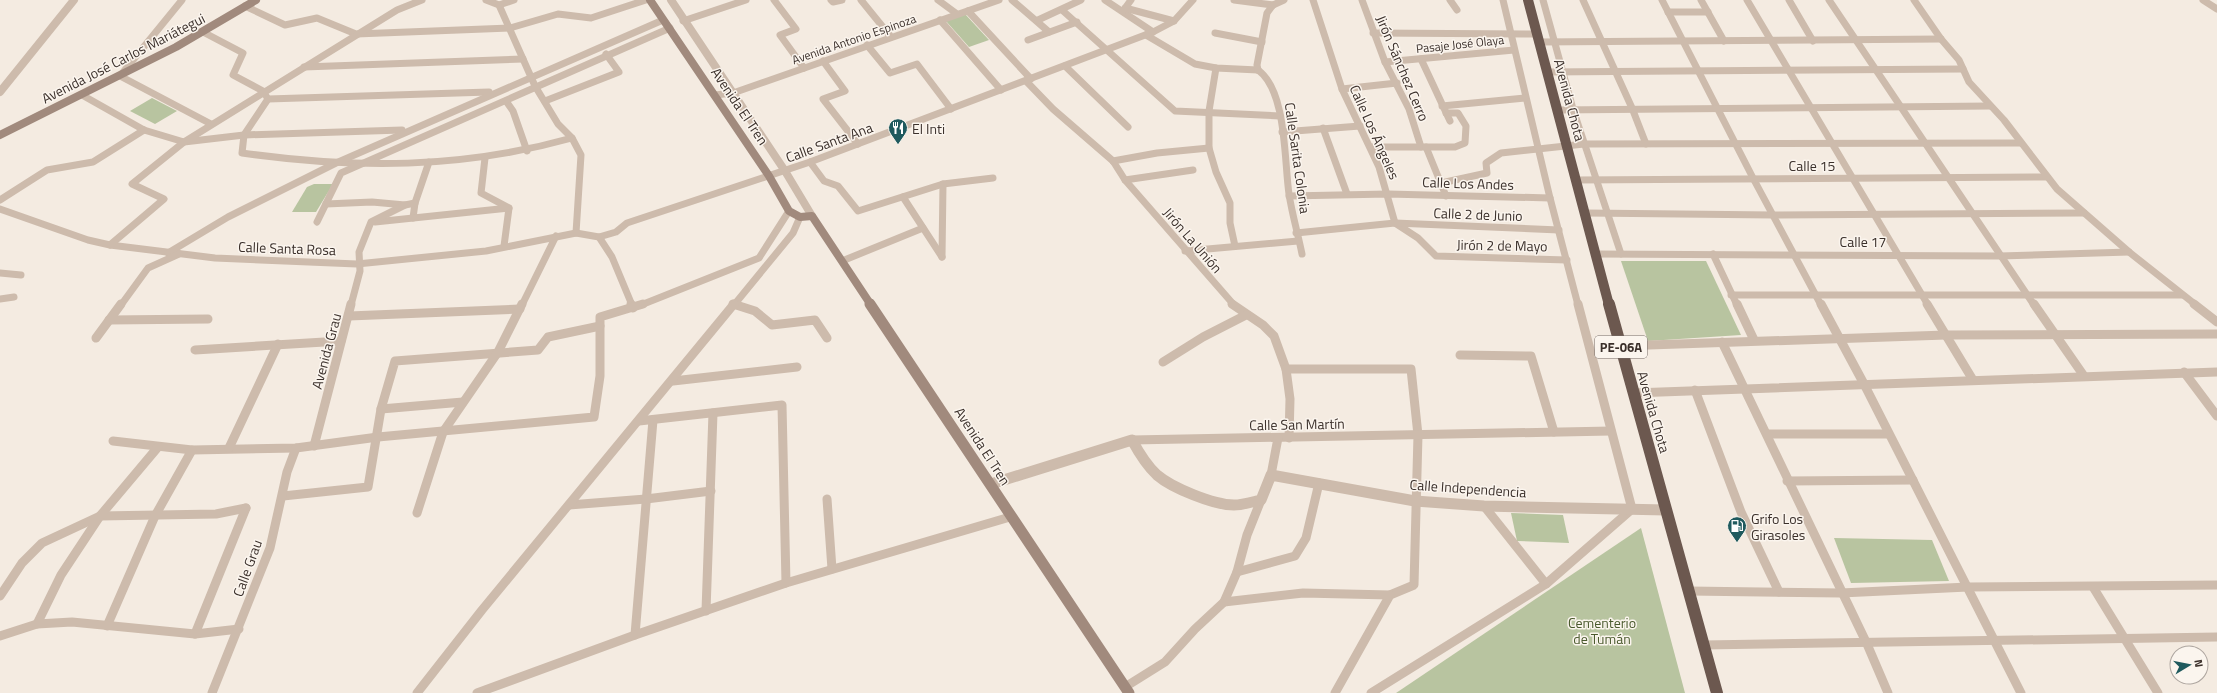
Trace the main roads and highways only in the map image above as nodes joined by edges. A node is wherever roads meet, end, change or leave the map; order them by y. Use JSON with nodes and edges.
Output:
{"nodes":[{"id":1,"x":256,"y":0,"type":"edge"},
{"id":2,"x":650,"y":0,"type":"edge"},
{"id":3,"x":1528,"y":0,"type":"edge"},
{"id":4,"x":0,"y":135,"type":"edge"},
{"id":5,"x":1127,"y":690,"type":"edge"},
{"id":6,"x":1717,"y":693,"type":"edge"}],
"edges":[{"from":1,"to":4,"type":"main road","name":"Avenida José Carlos Mariátegui"},
{"from":2,"to":5,"type":"main road","name":"Avenida El Tren"},
{"from":3,"to":6,"type":"highway","name":"Avenida Chota","number":"PE-06A"}]}
